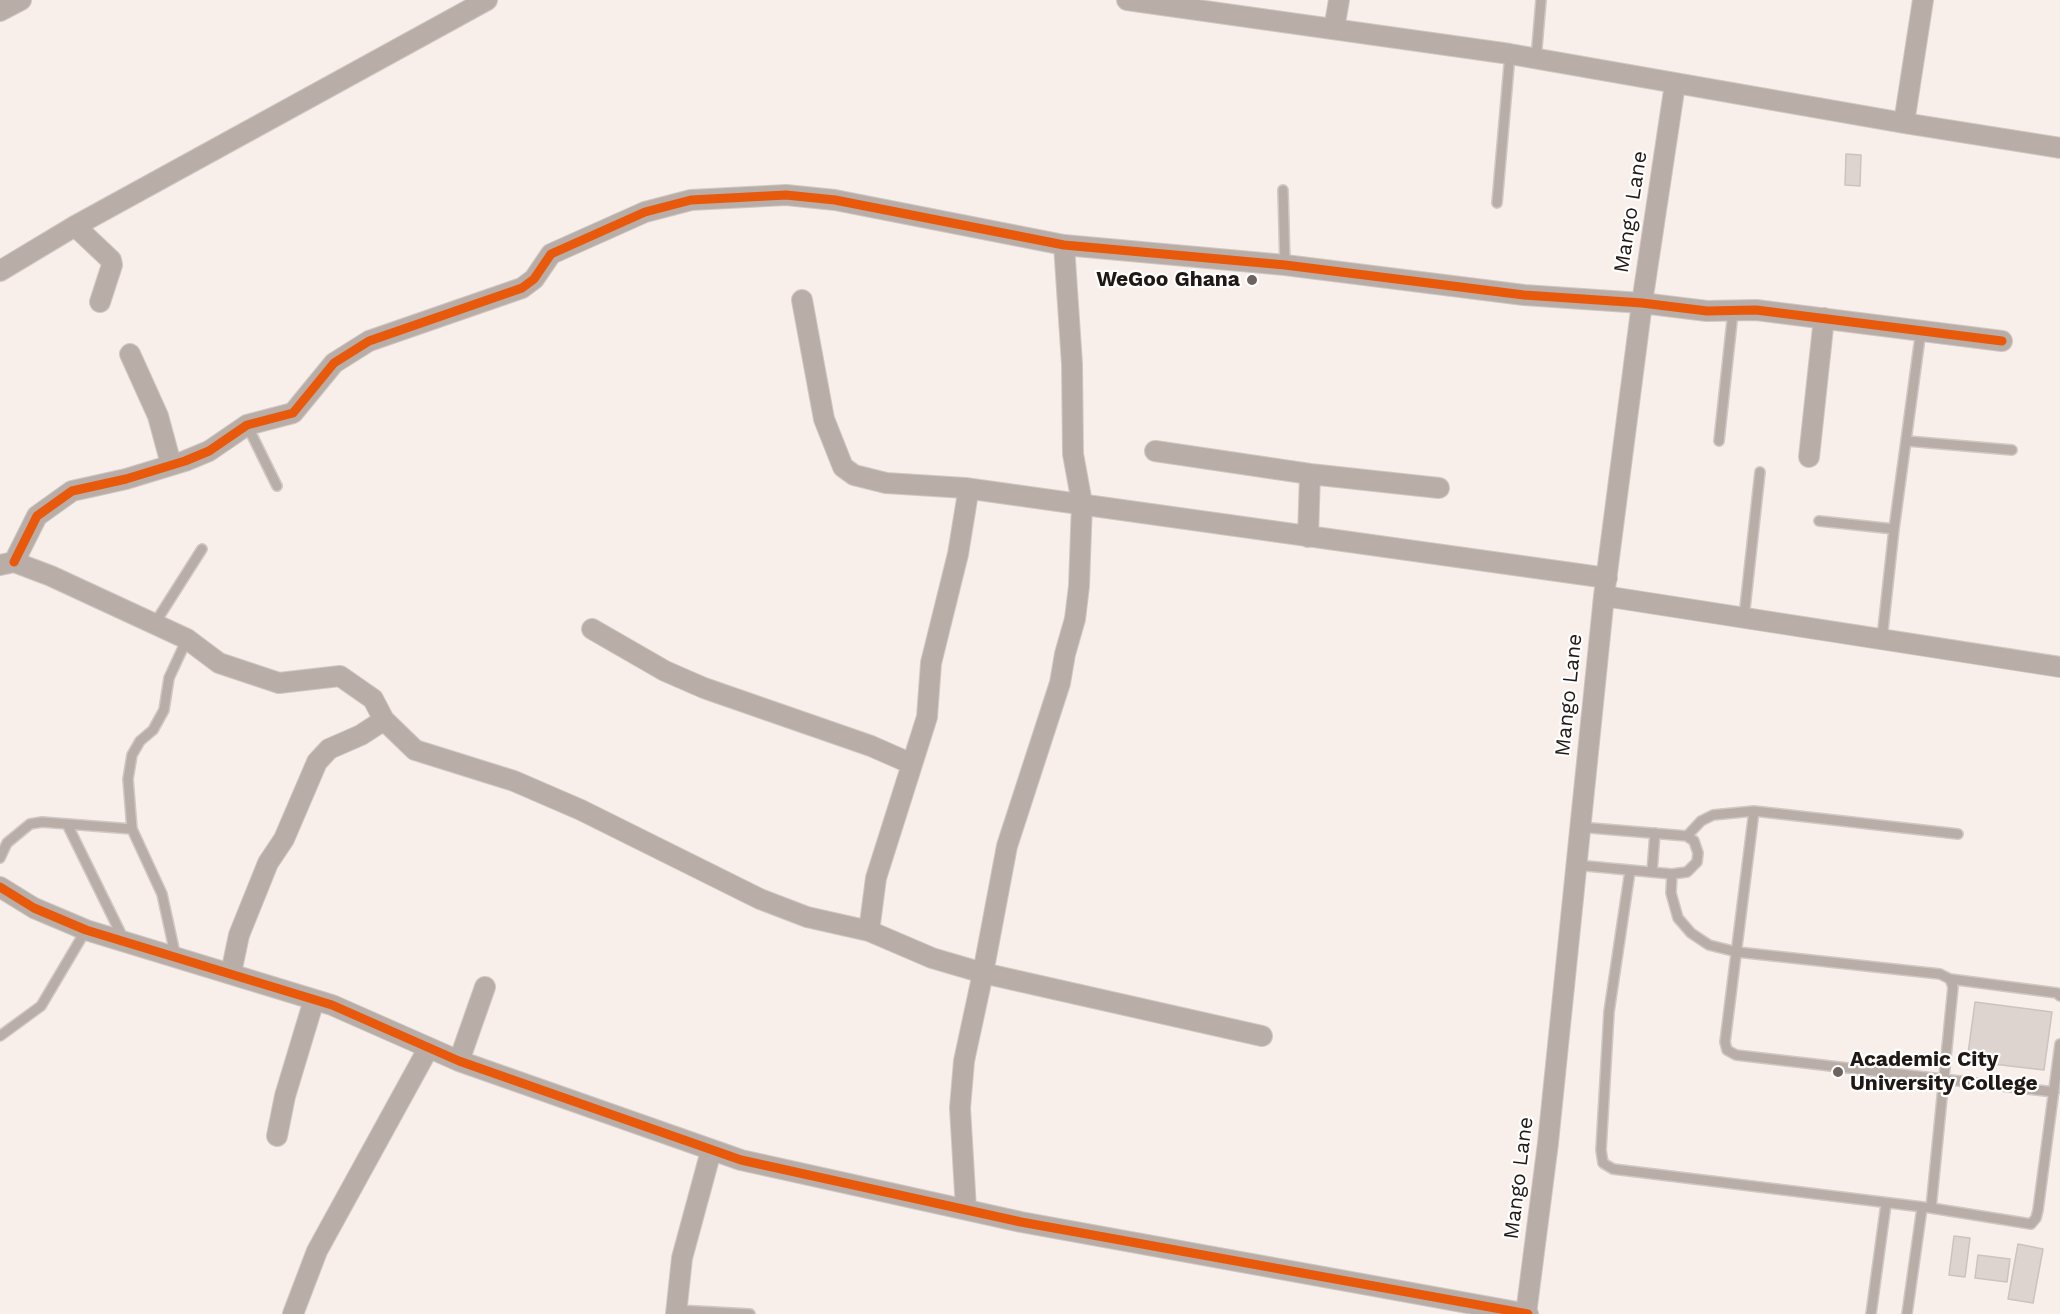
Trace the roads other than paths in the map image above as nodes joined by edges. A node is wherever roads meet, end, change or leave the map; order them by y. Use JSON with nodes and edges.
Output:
{"nodes":[{"id":1,"x":21,"y":0,"type":"edge"},
{"id":2,"x":487,"y":0,"type":"edge"},
{"id":3,"x":1127,"y":0,"type":"edge"},
{"id":4,"x":1339,"y":0,"type":"edge"},
{"id":5,"x":1541,"y":0,"type":"edge"},
{"id":6,"x":1923,"y":0,"type":"edge"},
{"id":7,"x":0,"y":11,"type":"edge"},
{"id":8,"x":1334,"y":29,"type":"junction"},
{"id":9,"x":1510,"y":54,"type":"junction"},
{"id":10,"x":1536,"y":59,"type":"junction"},
{"id":11,"x":1675,"y":84,"type":"junction"},
{"id":12,"x":1904,"y":123,"type":"junction"},
{"id":13,"x":2060,"y":148,"type":"edge"},
{"id":14,"x":1283,"y":190,"type":"dead end"},
{"id":15,"x":1497,"y":202,"type":"dead end"},
{"id":16,"x":75,"y":226,"type":"junction"},
{"id":17,"x":1064,"y":245,"type":"junction"},
{"id":18,"x":1285,"y":265,"type":"junction"},
{"id":19,"x":0,"y":271,"type":"edge"},
{"id":20,"x":802,"y":300,"type":"dead end"},
{"id":21,"x":100,"y":302,"type":"dead end"},
{"id":22,"x":1642,"y":303,"type":"junction"},
{"id":23,"x":1733,"y":312,"type":"junction"},
{"id":24,"x":1824,"y":318,"type":"junction"},
{"id":25,"x":1921,"y":330,"type":"junction"},
{"id":26,"x":2002,"y":340,"type":"dead end"},
{"id":27,"x":130,"y":354,"type":"dead end"},
{"id":28,"x":247,"y":425,"type":"junction"},
{"id":29,"x":1719,"y":441,"type":"dead end"},
{"id":30,"x":1907,"y":441,"type":"junction"},
{"id":31,"x":2012,"y":450,"type":"dead end"},
{"id":32,"x":1155,"y":451,"type":"dead end"},
{"id":33,"x":1809,"y":457,"type":"dead end"},
{"id":34,"x":171,"y":464,"type":"junction"},
{"id":35,"x":1760,"y":472,"type":"dead end"},
{"id":36,"x":1310,"y":474,"type":"junction"},
{"id":37,"x":277,"y":486,"type":"dead end"},
{"id":38,"x":965,"y":488,"type":"junction"},
{"id":39,"x":1439,"y":488,"type":"dead end"},
{"id":40,"x":1082,"y":503,"type":"junction"},
{"id":41,"x":1819,"y":521,"type":"dead end"},
{"id":42,"x":1894,"y":529,"type":"junction"},
{"id":43,"x":1308,"y":537,"type":"junction"},
{"id":44,"x":202,"y":549,"type":"dead end"},
{"id":45,"x":7,"y":563,"type":"edge"},
{"id":46,"x":1606,"y":587,"type":"junction"},
{"id":47,"x":1744,"y":617,"type":"junction"},
{"id":48,"x":155,"y":623,"type":"junction"},
{"id":49,"x":592,"y":628,"type":"dead end"},
{"id":50,"x":187,"y":639,"type":"junction"},
{"id":51,"x":1882,"y":639,"type":"junction"},
{"id":52,"x":2060,"y":667,"type":"edge"},
{"id":53,"x":384,"y":720,"type":"junction"},
{"id":54,"x":912,"y":764,"type":"junction"},
{"id":55,"x":1754,"y":811,"type":"junction"},
{"id":56,"x":67,"y":824,"type":"junction"},
{"id":57,"x":1579,"y":827,"type":"junction"},
{"id":58,"x":132,"y":829,"type":"junction"},
{"id":59,"x":1655,"y":833,"type":"junction"},
{"id":60,"x":1958,"y":834,"type":"dead end"},
{"id":61,"x":1687,"y":836,"type":"junction"},
{"id":62,"x":0,"y":858,"type":"edge"},
{"id":63,"x":1576,"y":865,"type":"junction"},
{"id":64,"x":1629,"y":871,"type":"junction"},
{"id":65,"x":1652,"y":872,"type":"junction"},
{"id":66,"x":1672,"y":874,"type":"junction"},
{"id":67,"x":0,"y":887,"type":"edge"},
{"id":68,"x":86,"y":930,"type":"junction"},
{"id":69,"x":869,"y":931,"type":"junction"},
{"id":70,"x":126,"y":944,"type":"junction"},
{"id":71,"x":1737,"y":952,"type":"junction"},
{"id":72,"x":176,"y":960,"type":"junction"},
{"id":73,"x":231,"y":973,"type":"junction"},
{"id":74,"x":983,"y":973,"type":"junction"},
{"id":75,"x":1950,"y":979,"type":"junction"},
{"id":76,"x":485,"y":987,"type":"dead end"},
{"id":77,"x":2060,"y":996,"type":"edge"},
{"id":78,"x":314,"y":1000,"type":"junction"},
{"id":79,"x":0,"y":1036,"type":"edge"},
{"id":80,"x":1262,"y":1036,"type":"dead end"},
{"id":81,"x":2060,"y":1044,"type":"edge"},
{"id":82,"x":428,"y":1049,"type":"junction"},
{"id":83,"x":459,"y":1061,"type":"junction"},
{"id":84,"x":1942,"y":1080,"type":"junction"},
{"id":85,"x":2054,"y":1092,"type":"junction"},
{"id":86,"x":277,"y":1136,"type":"dead end"},
{"id":87,"x":711,"y":1151,"type":"junction"},
{"id":88,"x":1886,"y":1204,"type":"junction"},
{"id":89,"x":1926,"y":1208,"type":"junction"},
{"id":90,"x":966,"y":1209,"type":"junction"},
{"id":91,"x":677,"y":1312,"type":"edge"},
{"id":92,"x":293,"y":1314,"type":"edge"},
{"id":93,"x":750,"y":1314,"type":"edge"},
{"id":94,"x":1526,"y":1314,"type":"edge"},
{"id":95,"x":1871,"y":1314,"type":"edge"},
{"id":96,"x":1907,"y":1314,"type":"edge"}],
"edges":[{"from":1,"to":7,"type":"street"},
{"from":2,"to":16,"type":"street"},
{"from":3,"to":8,"type":"street"},
{"from":4,"to":8,"type":"street"},
{"from":5,"to":10,"type":"lane"},
{"from":6,"to":12,"type":"street"},
{"from":8,"to":9,"type":"street"},
{"from":9,"to":10,"type":"street"},
{"from":9,"to":15,"type":"lane"},
{"from":10,"to":11,"type":"street"},
{"from":11,"to":12,"type":"street"},
{"from":11,"to":22,"type":"street","name":"Mango Lane"},
{"from":12,"to":13,"type":"street"},
{"from":14,"to":18,"type":"lane"},
{"from":16,"to":19,"type":"street"},
{"from":16,"to":21,"type":"street"},
{"from":17,"to":18,"type":"street"},
{"from":17,"to":28,"type":"street"},
{"from":17,"to":40,"type":"street"},
{"from":18,"to":22,"type":"street"},
{"from":20,"to":38,"type":"street"},
{"from":22,"to":23,"type":"street"},
{"from":22,"to":46,"type":"street","name":"Mango Lane"},
{"from":23,"to":24,"type":"street"},
{"from":23,"to":29,"type":"lane"},
{"from":24,"to":25,"type":"street"},
{"from":24,"to":33,"type":"street"},
{"from":25,"to":26,"type":"street"},
{"from":25,"to":30,"type":"lane"},
{"from":27,"to":34,"type":"street"},
{"from":28,"to":34,"type":"street"},
{"from":28,"to":37,"type":"lane"},
{"from":30,"to":31,"type":"lane"},
{"from":30,"to":42,"type":"lane"},
{"from":32,"to":36,"type":"street"},
{"from":34,"to":45,"type":"street"},
{"from":35,"to":47,"type":"lane"},
{"from":36,"to":39,"type":"street"},
{"from":36,"to":43,"type":"street"},
{"from":38,"to":40,"type":"street"},
{"from":38,"to":54,"type":"street"},
{"from":40,"to":43,"type":"street"},
{"from":40,"to":74,"type":"street"},
{"from":41,"to":42,"type":"lane"},
{"from":42,"to":51,"type":"lane"},
{"from":43,"to":46,"type":"street"},
{"from":44,"to":48,"type":"lane"},
{"from":45,"to":48,"type":"street"},
{"from":46,"to":47,"type":"street"},
{"from":46,"to":57,"type":"street","name":"Mango Lane"},
{"from":47,"to":51,"type":"street"},
{"from":48,"to":50,"type":"street"},
{"from":49,"to":54,"type":"street"},
{"from":50,"to":53,"type":"street"},
{"from":50,"to":58,"type":"lane"},
{"from":51,"to":52,"type":"street"},
{"from":53,"to":69,"type":"street"},
{"from":53,"to":73,"type":"street"},
{"from":54,"to":69,"type":"street"},
{"from":55,"to":60,"type":"lane"},
{"from":55,"to":61,"type":"lane"},
{"from":55,"to":71,"type":"lane"},
{"from":56,"to":58,"type":"lane"},
{"from":56,"to":62,"type":"lane"},
{"from":56,"to":70,"type":"lane"},
{"from":57,"to":59,"type":"lane"},
{"from":57,"to":63,"type":"street","name":"Mango Lane"},
{"from":58,"to":72,"type":"lane"},
{"from":59,"to":61,"type":"lane"},
{"from":59,"to":65,"type":"lane"},
{"from":61,"to":66,"type":"lane"},
{"from":63,"to":64,"type":"lane"},
{"from":63,"to":94,"type":"street","name":"Mango Lane"},
{"from":64,"to":65,"type":"lane"},
{"from":64,"to":88,"type":"lane"},
{"from":65,"to":66,"type":"lane"},
{"from":66,"to":71,"type":"lane"},
{"from":67,"to":68,"type":"street"},
{"from":68,"to":70,"type":"street"},
{"from":68,"to":79,"type":"lane"},
{"from":69,"to":74,"type":"street"},
{"from":70,"to":72,"type":"street"},
{"from":71,"to":75,"type":"lane"},
{"from":71,"to":84,"type":"lane"},
{"from":72,"to":73,"type":"street"},
{"from":73,"to":78,"type":"street"},
{"from":74,"to":80,"type":"street"},
{"from":74,"to":90,"type":"street"},
{"from":75,"to":77,"type":"lane"},
{"from":75,"to":84,"type":"lane"},
{"from":76,"to":83,"type":"street"},
{"from":78,"to":82,"type":"street"},
{"from":78,"to":86,"type":"street"},
{"from":81,"to":85,"type":"lane"},
{"from":82,"to":83,"type":"street"},
{"from":82,"to":92,"type":"street"},
{"from":83,"to":87,"type":"street"},
{"from":84,"to":85,"type":"lane"},
{"from":84,"to":89,"type":"lane"},
{"from":85,"to":89,"type":"lane"},
{"from":87,"to":90,"type":"street"},
{"from":87,"to":91,"type":"street"},
{"from":88,"to":89,"type":"lane"},
{"from":88,"to":95,"type":"lane"},
{"from":89,"to":96,"type":"lane"},
{"from":90,"to":94,"type":"street"},
{"from":91,"to":93,"type":"lane"}]}
